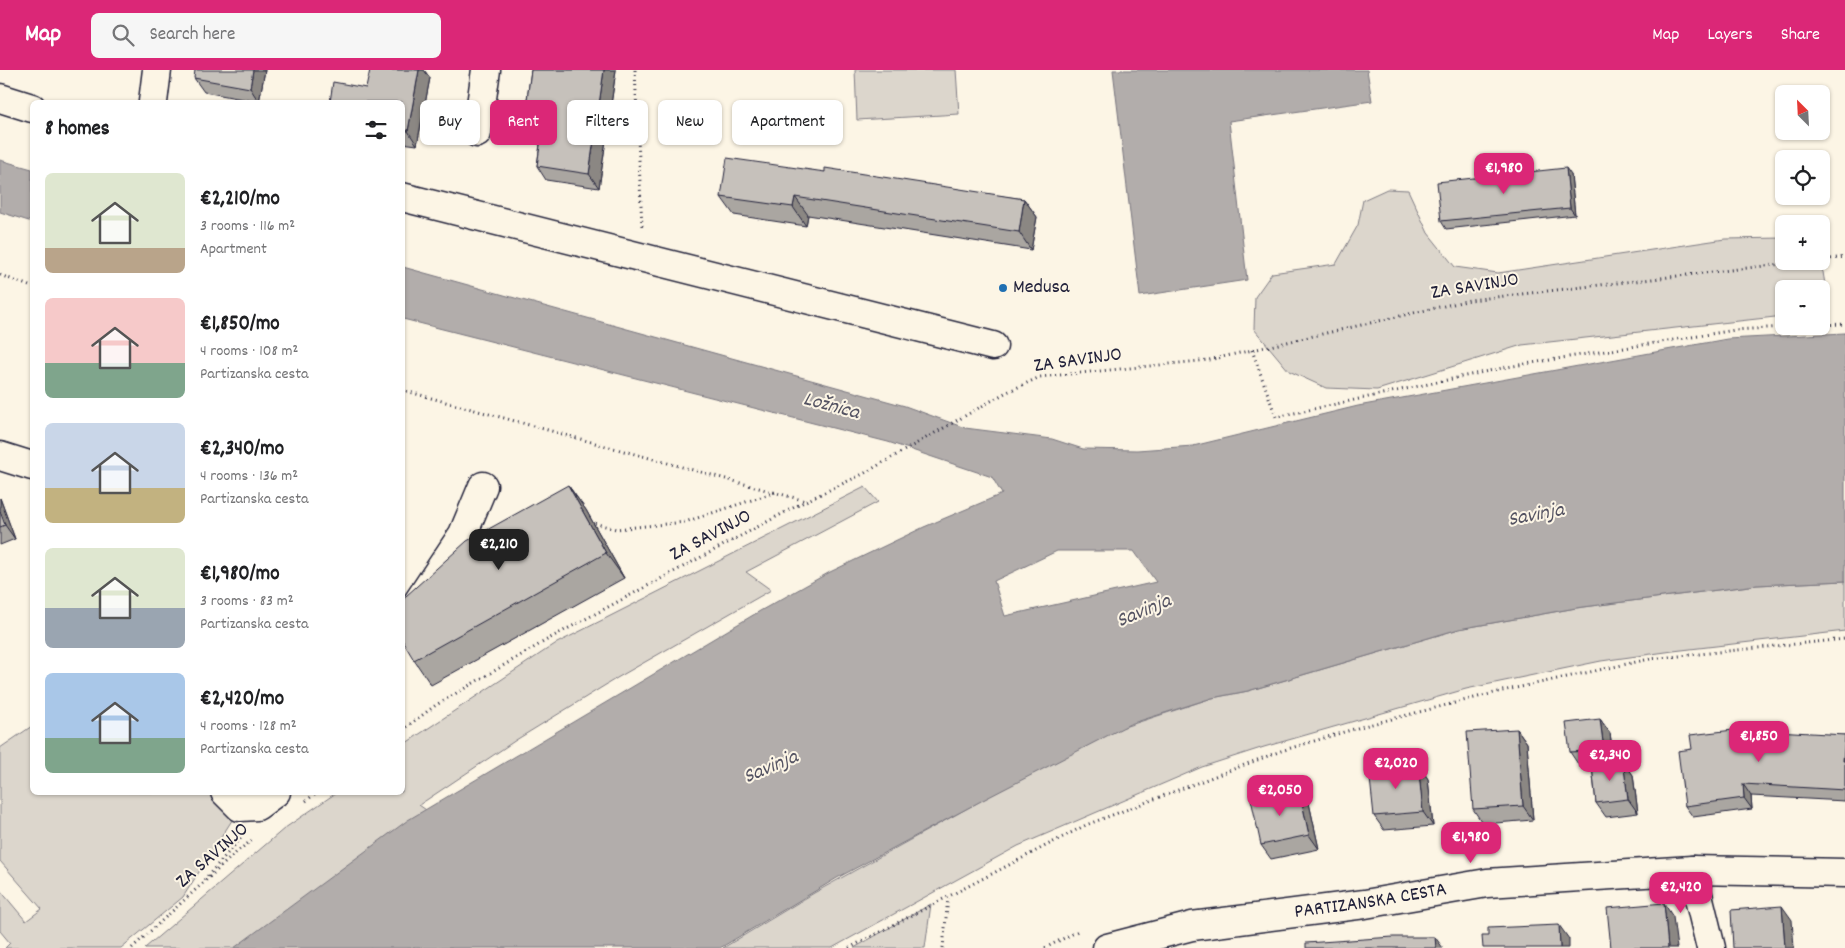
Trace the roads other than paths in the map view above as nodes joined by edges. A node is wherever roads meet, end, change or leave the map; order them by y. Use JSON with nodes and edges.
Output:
{"nodes":[{"id":1,"x":157,"y":70,"type":"edge"},
{"id":2,"x":486,"y":70,"type":"edge"},
{"id":3,"x":0,"y":98,"type":"edge"},
{"id":4,"x":153,"y":100,"type":"edge"},
{"id":5,"x":30,"y":107,"type":"edge"},
{"id":6,"x":480,"y":117,"type":"edge"},
{"id":7,"x":405,"y":198,"type":"edge"},
{"id":8,"x":993,"y":346,"type":"dead end"},
{"id":9,"x":0,"y":456,"type":"edge"},
{"id":10,"x":30,"y":465,"type":"edge"},
{"id":11,"x":482,"y":486,"type":"dead end"},
{"id":12,"x":413,"y":592,"type":"edge"},
{"id":13,"x":405,"y":617,"type":"edge"},
{"id":14,"x":228,"y":795,"type":"edge"},
{"id":15,"x":272,"y":795,"type":"edge"},
{"id":16,"x":1692,"y":870,"type":"junction"},
{"id":17,"x":1845,"y":873,"type":"edge"},
{"id":18,"x":1137,"y":944,"type":"edge"},
{"id":19,"x":1107,"y":948,"type":"edge"},
{"id":20,"x":1711,"y":948,"type":"edge"}],
"edges":[{"from":1,"to":4,"type":"street"},
{"from":2,"to":6,"type":"street"},
{"from":3,"to":5,"type":"street"},
{"from":7,"to":8,"type":"street"},
{"from":9,"to":10,"type":"street"},
{"from":11,"to":12,"type":"street"},
{"from":12,"to":13,"type":"street"},
{"from":14,"to":15,"type":"street"},
{"from":16,"to":17,"type":"street","name":"PARTIZANSKA CESTA"},
{"from":16,"to":18,"type":"street","name":"PARTIZANSKA CESTA"},
{"from":16,"to":20,"type":"street"},
{"from":18,"to":19,"type":"street","name":"PARTIZANSKA CESTA"}]}
